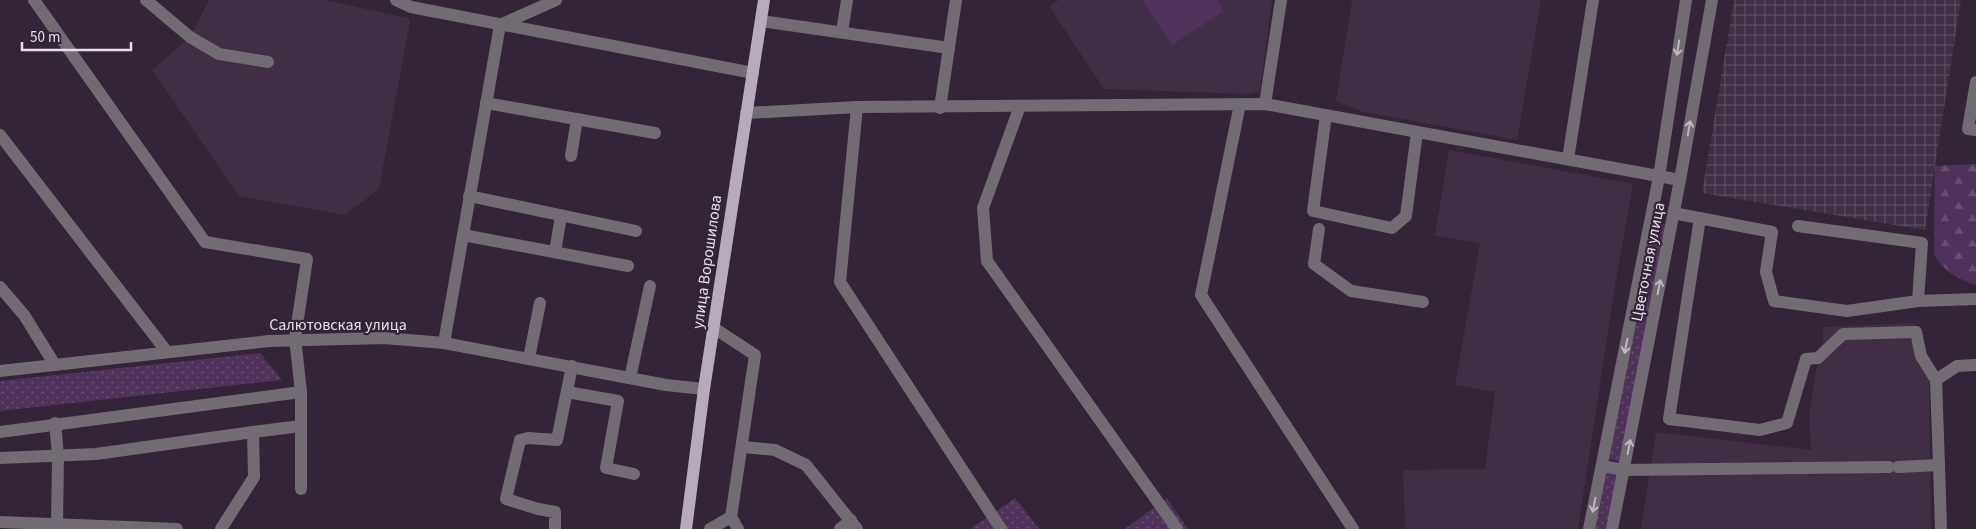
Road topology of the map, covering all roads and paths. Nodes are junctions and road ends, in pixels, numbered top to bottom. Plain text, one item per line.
1 (34, 0) edge
2 (146, 0) edge
3 (396, 0) edge
4 (556, 0) edge
5 (764, 0) edge
6 (847, 0) edge
7 (956, 0) edge
8 (1281, 0) edge
9 (1593, 0) edge
10 (1686, 0) edge
11 (1712, 0) edge
12 (760, 21) junction
13 (500, 25) junction
14 (842, 32) junction
15 (948, 48) junction
16 (268, 62) dead end
17 (753, 73) junction
18 (1976, 82) edge
19 (486, 103) junction
20 (1240, 104) junction
21 (1265, 104) junction
22 (1020, 106) junction
23 (857, 107) junction
24 (940, 108) junction
25 (746, 113) junction
26 (1326, 115) junction
27 (577, 119) junction
28 (1976, 130) edge
29 (1417, 132) junction
30 (655, 133) dead end
31 (0, 135) edge
32 (571, 156) dead end
33 (1568, 159) junction
34 (1658, 177) junction
35 (1680, 180) junction
36 (469, 196) junction
37 (1673, 213) junction
38 (561, 216) junction
39 (1700, 218) junction
40 (1798, 226) dead end
41 (1319, 229) dead end
42 (636, 231) dead end
43 (463, 235) junction
44 (555, 252) junction
45 (628, 266) dead end
46 (650, 286) dead end
47 (0, 287) edge
48 (1976, 299) edge
49 (1918, 301) junction
50 (1423, 302) dead end
51 (540, 303) dead end
52 (714, 328) junction
53 (295, 338) junction
54 (444, 343) junction
55 (167, 352) junction
56 (529, 358) junction
57 (55, 365) junction
58 (1976, 365) edge
59 (572, 366) junction
60 (0, 371) edge
61 (630, 378) junction
62 (1936, 380) junction
63 (704, 389) junction
64 (300, 392) junction
65 (567, 392) junction
66 (55, 423) junction
67 (301, 426) junction
68 (0, 432) edge
69 (253, 432) junction
70 (743, 447) junction
71 (58, 455) junction
72 (0, 458) edge
73 (1940, 465) junction
74 (1602, 466) junction
75 (1624, 470) junction
76 (634, 474) dead end
77 (300, 489) dead end
78 (732, 517) junction
79 (0, 522) edge
80 (57, 525) junction
81 (854, 525) edge
82 (177, 529) edge
83 (221, 529) edge
84 (554, 529) edge
85 (686, 529) edge
86 (710, 529) edge
87 (738, 529) edge
88 (840, 529) edge
89 (1001, 529) edge
90 (1177, 529) edge
91 (1353, 529) edge
92 (1589, 529) edge
93 (1612, 529) edge
94 (1941, 529) edge

1 - 53 street
2 - 16 street
3 - 13 street
4 - 13 street
5 - 12 main road, улица Ворошилова
6 - 14 street
7 - 15 street
8 - 21 street
9 - 33 street
10 -> 34 street, Цветочная улица
35 -> 11 street, Цветочная улица
12 - 14 street
12 - 17 main road, улица Ворошилова
13 - 17 street
13 - 19 street
14 - 15 street
15 - 24 street
17 - 25 main road, улица Ворошилова
18 - 28 street
19 - 27 street
19 - 36 street
20 - 21 street
20 - 22 street
20 - 91 street
21 - 26 street
22 - 24 street
22 - 90 street
23 - 24 street
23 - 25 street
23 - 89 street
25 - 52 main road, улица Ворошилова
26 - 29 street
26 - 29 street
27 - 30 street
27 - 32 street
29 - 33 street
31 - 55 street
33 - 34 street
34 - 35 street
34 -> 74 street, Цветочная улица
35 - 37 street, Цветочная улица
36 - 38 street
36 - 43 street
37 - 39 street
75 -> 37 street, Цветочная улица
38 - 42 street
38 - 44 street
39 - 49 street
39 - 62 street
40 - 49 street
41 - 50 street
43 - 44 street
43 - 54 street
44 - 45 street
46 - 61 street
47 - 57 street
48 - 49 street
51 - 56 street
52 - 63 main road, улица Ворошилова
52 - 70 street
53 - 54 street, Салютовская улица
53 - 55 street, Салютовская улица
53 - 64 street
54 - 56 street, Салютовская улица
55 - 57 street, Салютовская улица
56 - 59 street, Салютовская улица
57 - 60 street, Салютовская улица
58 - 62 street
59 - 61 street, Салютовская улица
59 - 65 street
61 - 63 street, Салютовская улица
62 - 73 street
63 - 85 main road, улица Ворошилова
64 - 66 street
64 - 67 street
65 - 76 street
65 - 84 street
66 - 68 street
66 - 71 street
67 - 69 street
67 - 77 street
69 - 71 street
69 - 83 street
70 - 78 street
70 - 81 street
71 - 72 street
71 - 80 street
73 - 75 street
73 - 94 street
74 - 75 street
74 -> 92 street, Цветочная улица
75 - 93 street, Цветочная улица
78 - 86 street
78 - 87 street
79 - 80 street
80 - 82 street
81 - 88 street

